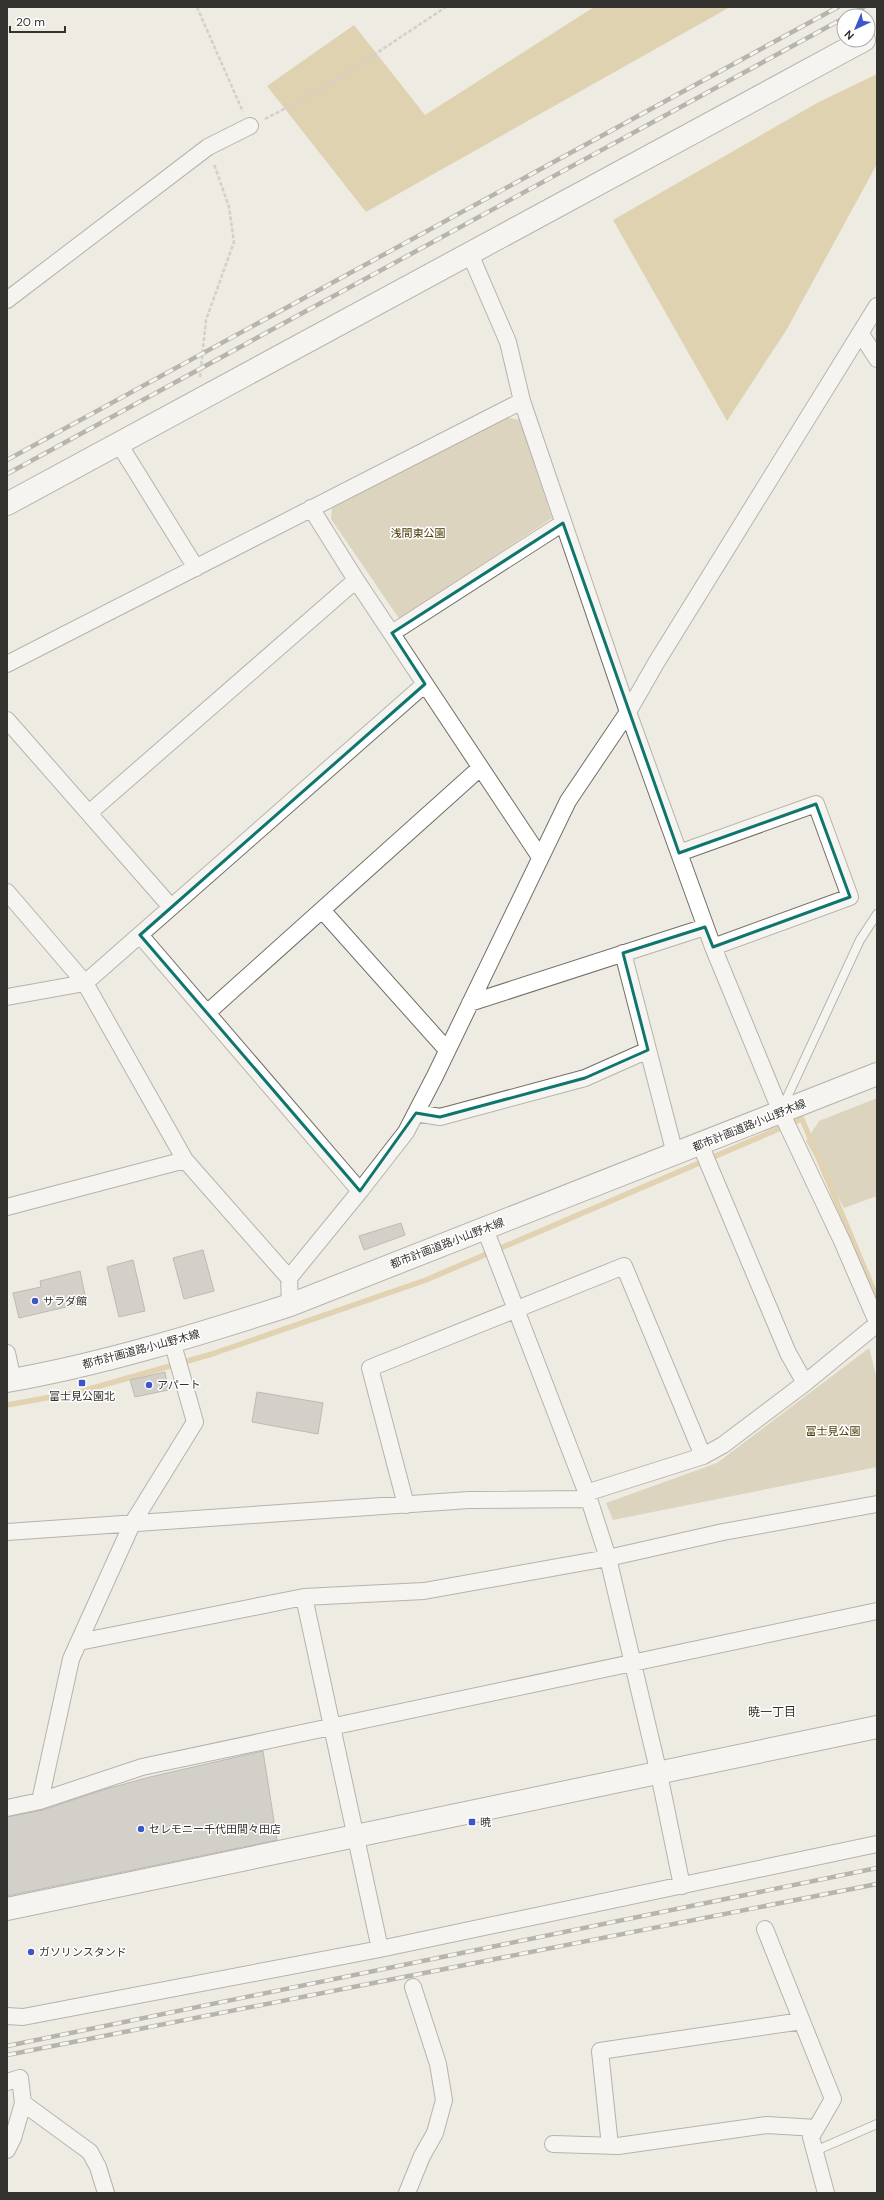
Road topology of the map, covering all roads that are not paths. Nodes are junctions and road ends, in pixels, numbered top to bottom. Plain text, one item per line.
1 (849, 48) edge
2 (250, 126) road end
3 (470, 254) junction
4 (7, 300) edge
5 (877, 306) edge
6 (861, 334) junction
7 (877, 359) edge
8 (522, 401) junction
9 (119, 444) junction
10 (7, 504) edge
11 (311, 508) junction
12 (564, 523) junction
13 (196, 568) junction
14 (356, 580) junction
15 (392, 633) junction
16 (7, 664) edge
17 (425, 684) junction
18 (628, 712) junction
19 (7, 720) edge
20 (480, 768) junction
21 (88, 813) junction
22 (679, 852) junction
23 (540, 857) junction
24 (7, 892) edge
25 (171, 907) junction
26 (322, 910) junction
27 (877, 914) edge
28 (706, 927) junction
29 (140, 935) junction
30 (713, 947) junction
31 (623, 953) junction
32 (85, 983) junction
33 (7, 997) edge
34 (470, 1003) junction
35 (207, 1013) junction
36 (447, 1050) junction
37 (648, 1050) junction
38 (877, 1074) edge
39 (780, 1112) junction
40 (416, 1113) junction
41 (700, 1144) junction
42 (675, 1154) junction
43 (185, 1160) junction
44 (360, 1191) junction
45 (7, 1207) edge
46 (484, 1229) junction
47 (290, 1278) junction
48 (290, 1305) junction
49 (516, 1309) junction
50 (877, 1323) edge
51 (172, 1341) junction
52 (7, 1353) edge
53 (10, 1381) edge
54 (805, 1383) junction
55 (703, 1456) junction
56 (587, 1496) junction
57 (877, 1504) edge
58 (406, 1505) junction
59 (132, 1524) junction
60 (7, 1532) edge
61 (608, 1558) junction
62 (304, 1597) junction
63 (877, 1611) edge
64 (79, 1642) junction
65 (632, 1662) junction
66 (332, 1727) junction
67 (877, 1727) edge
68 (659, 1774) junction
69 (40, 1801) junction
70 (7, 1808) edge
71 (355, 1835) junction
72 (877, 1844) edge
73 (682, 1886) junction
74 (7, 1909) edge
75 (765, 1929) dead end
76 (380, 1949) junction
77 (413, 1987) dead end
78 (7, 2016) edge
79 (802, 2021) junction
80 (7, 2082) edge
81 (23, 2103) junction
82 (877, 2124) edge
83 (816, 2128) junction
84 (554, 2144) dead end
85 (610, 2146) junction
86 (7, 2150) edge
87 (815, 2151) junction
88 (106, 2193) edge
89 (407, 2193) edge
90 (826, 2193) edge

1 - 3 street
2 - 4 street
3 - 8 street
3 - 9 street
5 - 6 street
6 - 7 street
6 - 18 street
8 - 11 street
8 - 12 street
9 - 10 street
9 - 13 street
11 - 13 street
11 - 14 street
12 - 15 street
12 - 18 street
13 - 16 street
14 - 15 street
14 - 21 street
15 - 17 street
17 - 20 street
17 - 25 street
18 - 22 street
18 - 23 street
19 - 21 street
20 - 23 street
20 - 26 street
21 - 25 street
22 - 28 street
22 - 30 street
23 - 34 street
24 - 32 street
25 - 29 street
26 - 35 street
26 - 36 street
27 - 39 lane
28 - 30 street
28 - 31 street
29 - 32 street
29 - 35 street
30 - 39 street
31 - 34 street
31 - 37 street
32 - 33 street
32 - 43 street
34 - 36 street
35 - 44 street
36 - 40 street
37 - 40 street
37 - 42 street
38 - 39 street, 都市計画道路小山野木線
39 - 41 street, 都市計画道路小山野木線
39 - 50 street
40 - 44 street
41 - 42 street, 都市計画道路小山野木線
41 - 54 street
42 - 46 street, 都市計画道路小山野木線
43 - 45 street
43 - 47 street
44 - 47 street
46 - 48 street, 都市計画道路小山野木線
46 - 49 street
47 - 48 street
48 - 51 street, 都市計画道路小山野木線
49 - 55 street
49 - 56 street
49 - 58 street
50 - 54 street
51 - 53 street, 都市計画道路小山野木線
51 - 59 street
52 - 53 street
54 - 55 street
55 - 56 street
56 - 58 street
56 - 61 street
57 - 61 street
58 - 59 street
59 - 60 street
59 - 64 street
61 - 62 street
61 - 65 street
62 - 64 street
62 - 66 street
63 - 65 street
64 - 69 street
65 - 66 street
65 - 68 street
66 - 69 street
66 - 71 street
67 - 68 street
68 - 71 street
68 - 73 street
69 - 70 street
71 - 74 street
71 - 76 street
72 - 73 street
73 - 76 street
75 - 79 street
76 - 78 street
77 - 89 street
79 - 83 street
79 - 85 street
80 - 81 street
81 - 86 street
81 - 88 street
82 - 87 lane
83 - 85 street
83 - 87 street
84 - 85 street
87 - 90 street

